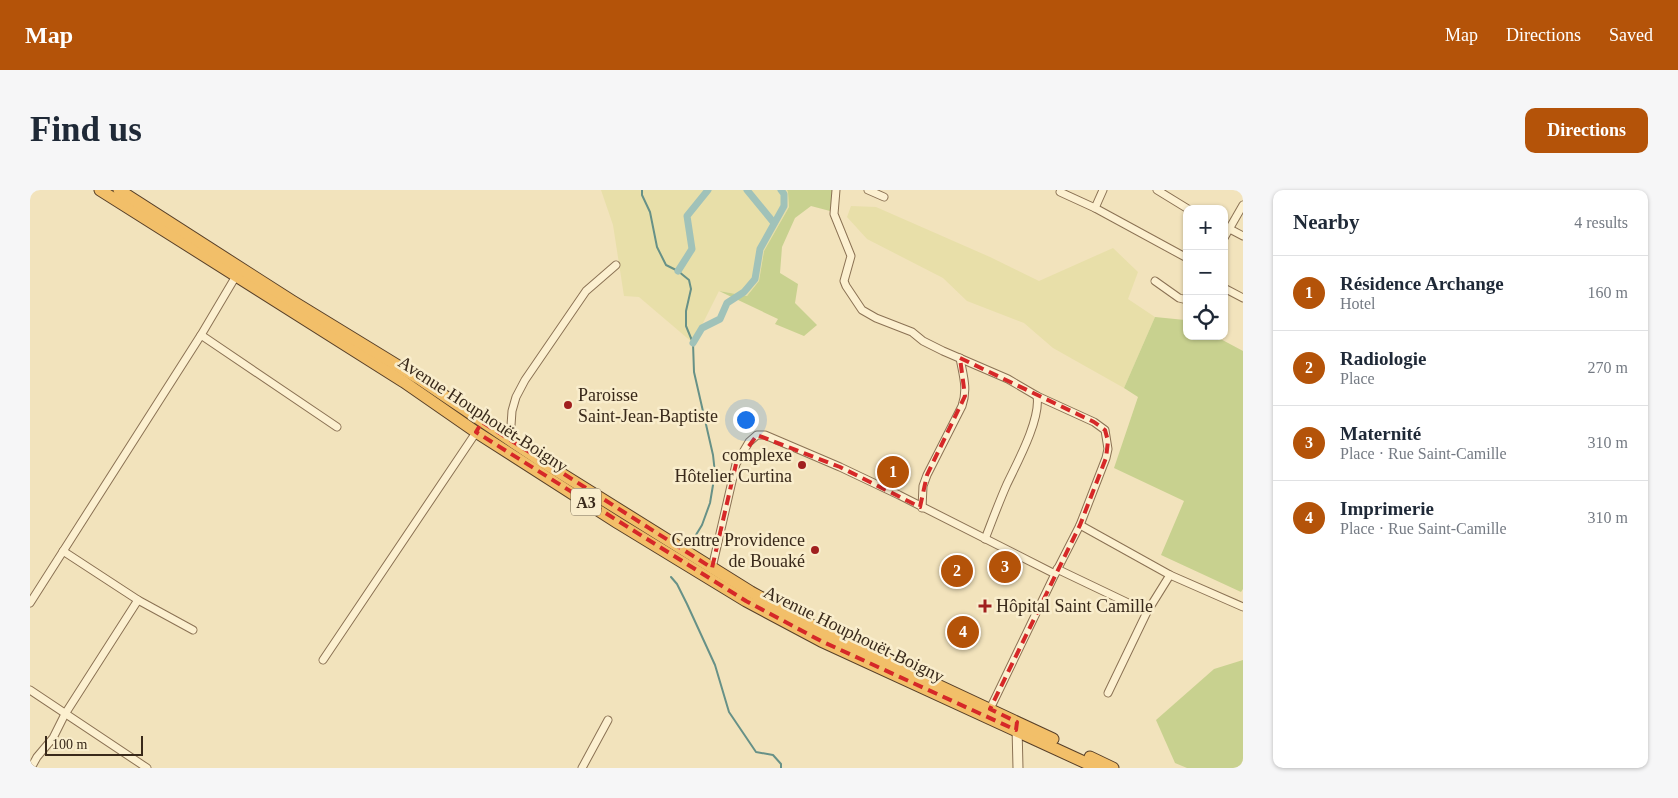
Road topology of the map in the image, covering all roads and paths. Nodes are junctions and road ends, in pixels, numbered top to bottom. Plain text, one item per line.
1 (100, 190) edge
2 (119, 190) edge
3 (836, 190) edge
4 (868, 190) edge
5 (1103, 190) edge
6 (1157, 190) edge
7 (1060, 192) dead end
8 (884, 197) dead end
9 (1243, 205) edge
10 (1183, 206) edge
11 (1095, 208) junction
12 (1228, 227) edge
13 (1228, 228) edge
14 (1243, 236) edge
15 (1183, 256) edge
16 (616, 265) dead end
17 (236, 276) junction
18 (1155, 281) dead end
19 (1228, 290) edge
20 (1243, 298) edge
21 (1183, 299) edge
22 (201, 335) junction
23 (960, 358) junction
24 (1037, 396) junction
25 (337, 427) dead end
26 (479, 427) junction
27 (510, 440) junction
28 (922, 508) junction
29 (1080, 525) junction
30 (985, 539) junction
31 (63, 551) junction
32 (712, 568) junction
33 (1056, 572) junction
34 (1170, 575) junction
35 (138, 600) junction
36 (30, 603) edge
37 (1243, 606) edge
38 (1147, 612) junction
39 (193, 630) dead end
40 (323, 660) dead end
41 (30, 690) edge
42 (1108, 693) dead end
43 (990, 709) junction
44 (65, 714) junction
45 (608, 720) dead end
46 (1017, 726) junction
47 (31, 768) edge
48 (147, 768) edge
49 (582, 768) edge
50 (1018, 768) edge
51 (1097, 768) edge
52 (1113, 768) edge

1 - 17 highway, Avenue Houphouët-Boigny / A3
2 - 26 highway, Avenue Houphouët-Boigny / A3
3 - 23 street
4 - 8 street
5 - 11 street
6 - 10 street
7 - 11 street
9 - 12 street
11 - 15 street
13 - 14 street
16 - 27 street
17 - 22 street
17 - 26 highway, Avenue Houphouët-Boigny / A3
18 - 21 street
19 - 20 street
22 - 25 street
22 - 31 street
23 - 24 street
23 - 28 street
24 - 29 street
24 - 30 street
26 - 27 highway, Avenue Houphouët-Boigny / A3
26 - 40 street
26 - 46 highway, Avenue Houphouët-Boigny / A3
27 - 32 highway, Avenue Houphouët-Boigny / A3
28 - 30 street
28 - 32 street
29 - 33 street
29 - 34 street
30 - 33 street
31 - 35 street
31 - 36 street
32 - 43 highway, Avenue Houphouët-Boigny / A3
33 - 38 street
33 - 43 street
34 - 37 street
34 - 38 street
35 - 39 street
35 - 44 street
38 - 42 street
41 - 44 street
43 - 46 highway, Avenue Houphouët-Boigny / A3
44 - 47 street
44 - 48 street
45 - 49 street
46 - 50 street
46 - 51 highway, Avenue Houphouët-Boigny / A3
46 - 52 highway, Avenue Houphouët-Boigny / A3

